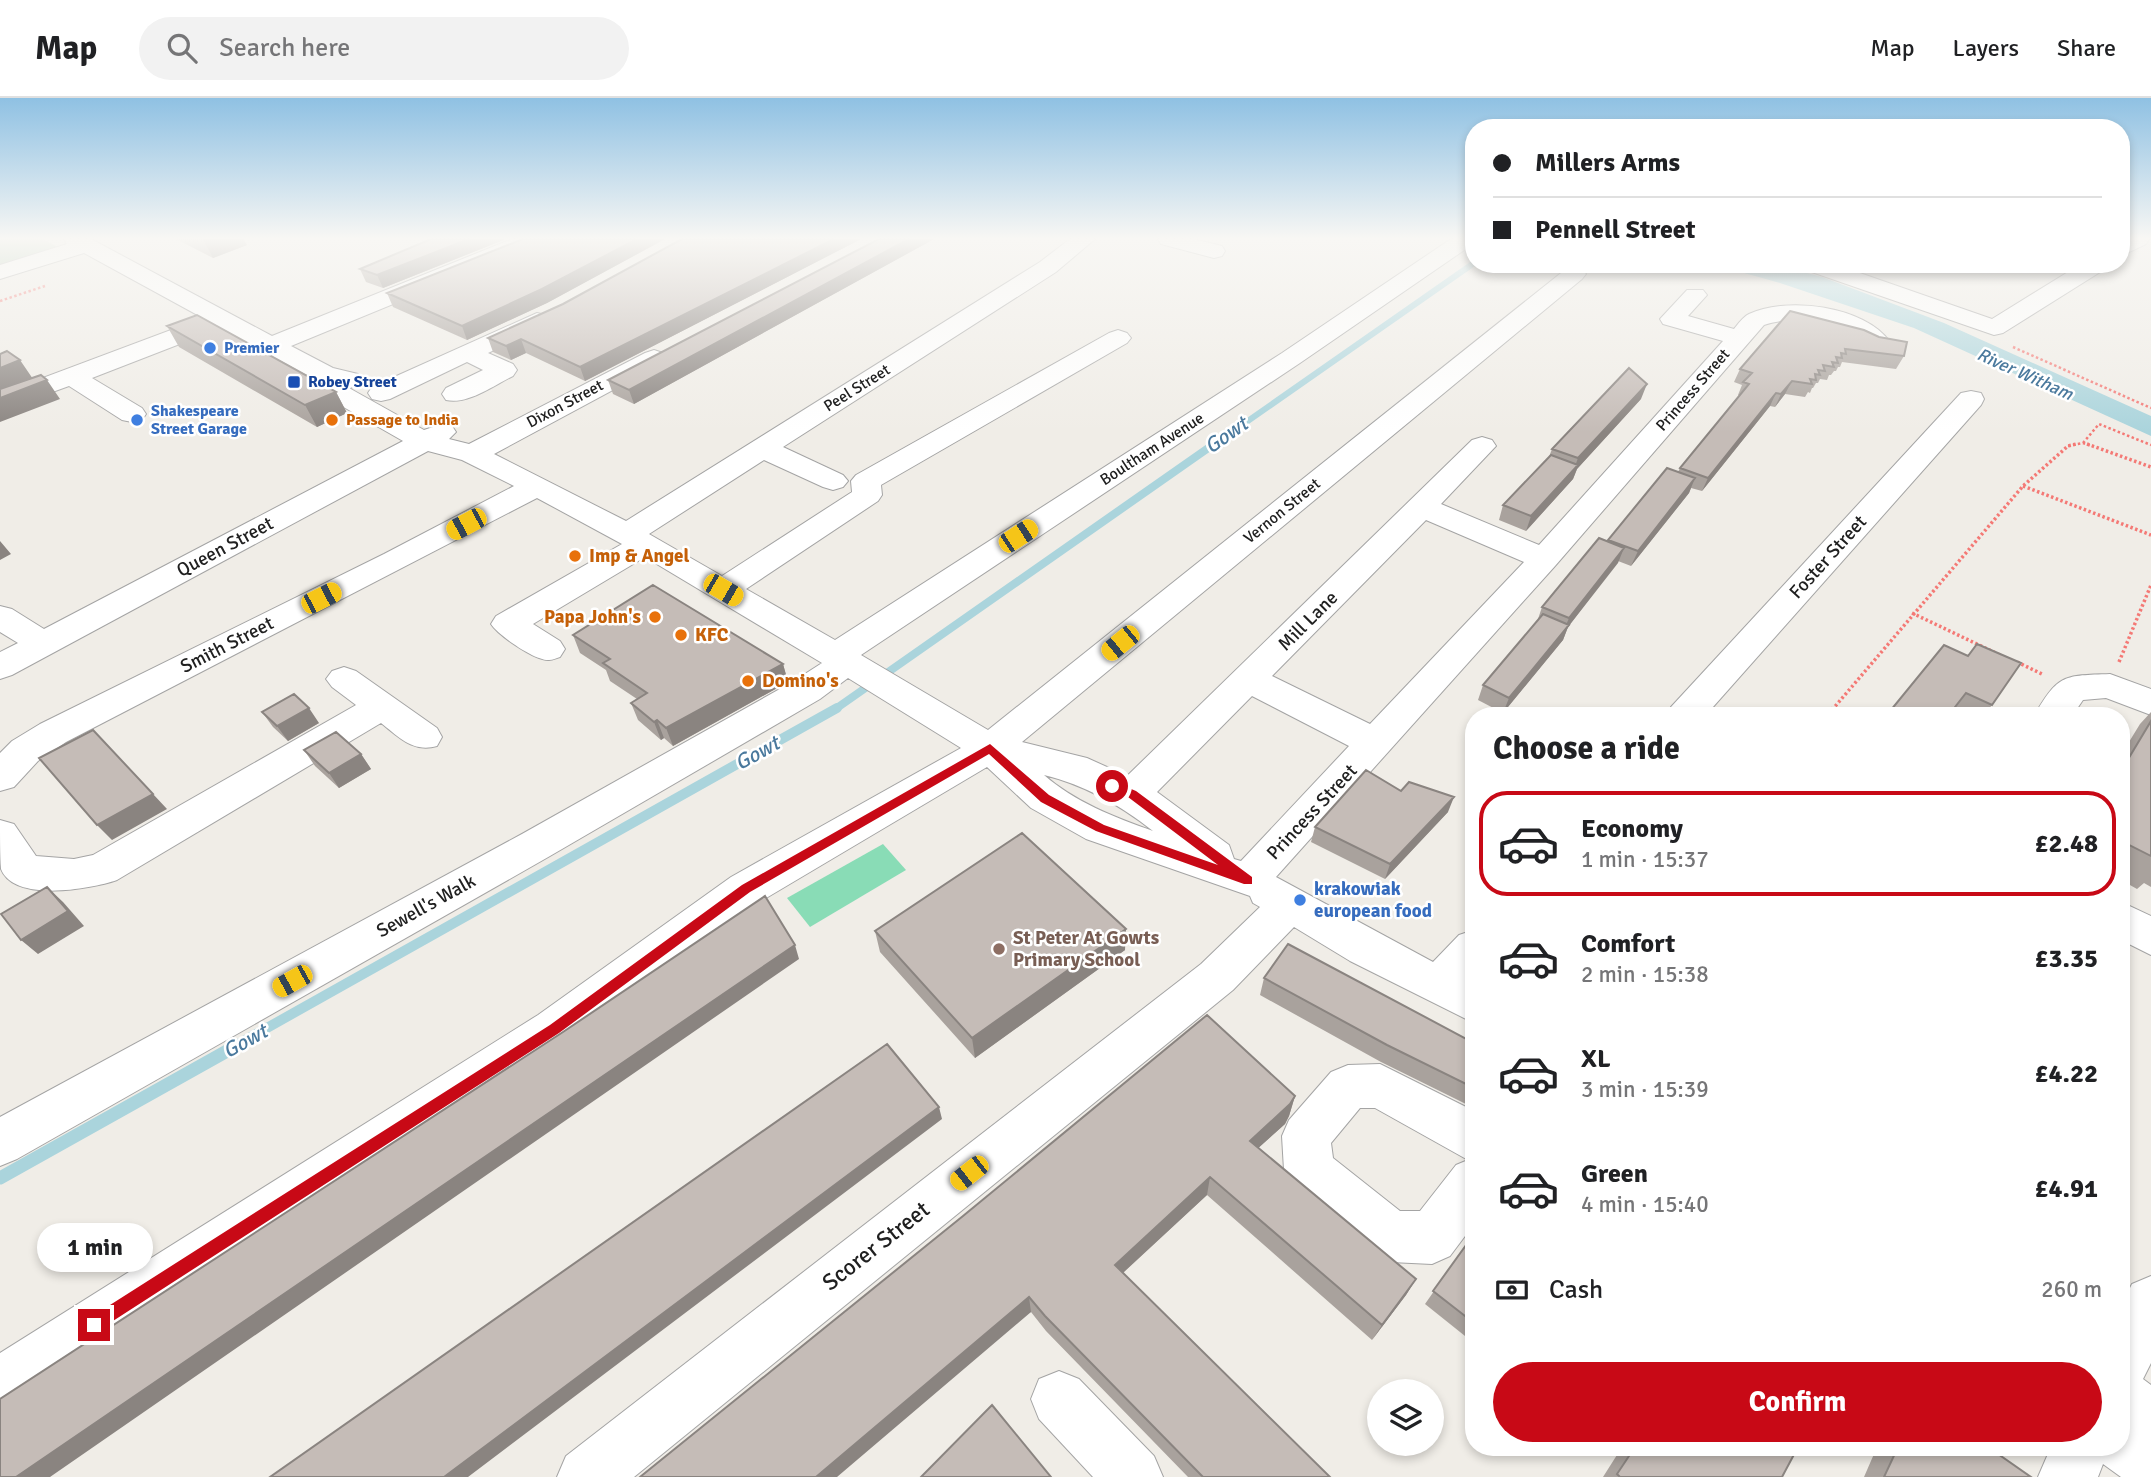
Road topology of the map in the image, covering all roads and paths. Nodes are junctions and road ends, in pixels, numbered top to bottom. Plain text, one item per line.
1 (194, 303) edge
2 (374, 303) edge
3 (991, 303) edge
4 (1371, 303) edge
5 (1538, 303) edge
6 (1688, 303) edge
7 (1924, 303) edge
8 (2033, 303) edge
9 (557, 310) edge
10 (223, 319) junction
11 (1118, 338) dead end
12 (1739, 338) junction
13 (1877, 342) edge
14 (272, 345) junction
15 (678, 345) edge
16 (467, 352) junction
17 (324, 374) junction
18 (71, 376) junction
19 (381, 393) junction
20 (455, 394) dead end
21 (1971, 399) dead end
22 (0, 402) edge
23 (132, 414) dead end
24 (437, 435) junction
25 (2083, 443) junction
26 (2151, 445) edge
27 (1482, 446) dead end
28 (762, 448) junction
29 (472, 454) junction
30 (2151, 467) edge
31 (834, 481) dead end
32 (537, 486) junction
33 (2023, 486) junction
34 (1422, 507) junction
35 (2151, 535) edge
36 (636, 539) junction
37 (1544, 559) junction
38 (2151, 585) edge
39 (723, 590) junction
40 (1912, 613) junction
41 (0, 617) edge
42 (44, 644) junction
43 (548, 649) dead end
44 (847, 662) junction
45 (0, 667) edge
46 (2114, 675) junction
47 (344, 679) dead end
48 (1249, 679) junction
49 (2062, 702) edge
50 (2151, 703) edge
51 (382, 706) junction
52 (1692, 707) edge
53 (1834, 707) edge
54 (424, 737) dead end
55 (1375, 743) junction
56 (990, 748) junction
57 (0, 777) edge
58 (1132, 794) junction
59 (4, 849) edge
60 (1248, 880) junction
61 (1290, 904) junction
62 (2130, 924) edge
63 (2151, 937) edge
64 (1465, 972) edge
65 (1456, 995) edge
66 (1465, 1133) edge
67 (0, 1143) edge
68 (1465, 1194) edge
69 (2151, 1303) edge
70 (2130, 1347) edge
71 (0, 1385) edge
72 (1059, 1399) dead end
73 (2130, 1404) edge
74 (2151, 1419) edge
75 (2130, 1448) edge
76 (2076, 1456) edge
77 (2151, 1463) edge
78 (587, 1477) edge
79 (1133, 1477) edge
80 (2068, 1477) edge

1 - 10 street
2 - 14 street
3 - 28 street, Peel Street
4 - 44 street, Boultham Avenue
5 - 56 street, Vernon Street
6 - 12 street
7 - 8 street
9 - 16 street
10 - 14 street
10 - 18 street
11 - 39 street
12 - 13 street, Princess Street
12 - 37 street, Princess Street
14 - 17 street
15 - 29 street, Dixon Street
16 - 19 street
16 - 20 street
17 - 19 street
17 - 24 street
18 - 22 street
18 - 23 street
19 - 24 street
21 - 52 street, Foster Street
24 - 29 street
24 - 42 street, Queen Street
25 - 26 path
25 - 30 path
25 - 33 path
27 - 34 street, Mill Lane
28 - 31 street
28 - 36 street, Peel Street
29 - 32 street
32 - 36 street
32 - 57 street, Smith Street
33 - 35 path
33 - 40 path
34 - 37 street
34 - 48 street, Mill Lane
36 - 39 street
36 - 43 street, Peel Street
37 - 55 street, Princess Street
38 - 46 path
39 - 44 street
40 - 49 path
40 - 53 path
41 - 42 street
42 - 45 street, Queen Street
44 - 56 street
44 - 67 street, Sewell's Walk
46 - 49 street
46 - 50 street
47 - 51 street
48 - 55 street, Princess Street
48 - 58 street, Mill Lane
51 - 54 street
51 - 59 street
55 - 60 street, Princess Street
56 - 58 street
56 - 60 street
56 - 71 street, Vernon Street
58 - 60 street
60 - 61 street
61 - 65 street
61 - 78 street, Scorer Street
62 - 63 street
64 - 65 street
66 - 68 street
69 - 70 street
72 - 79 street
73 - 74 street
75 - 77 street
76 - 80 street

